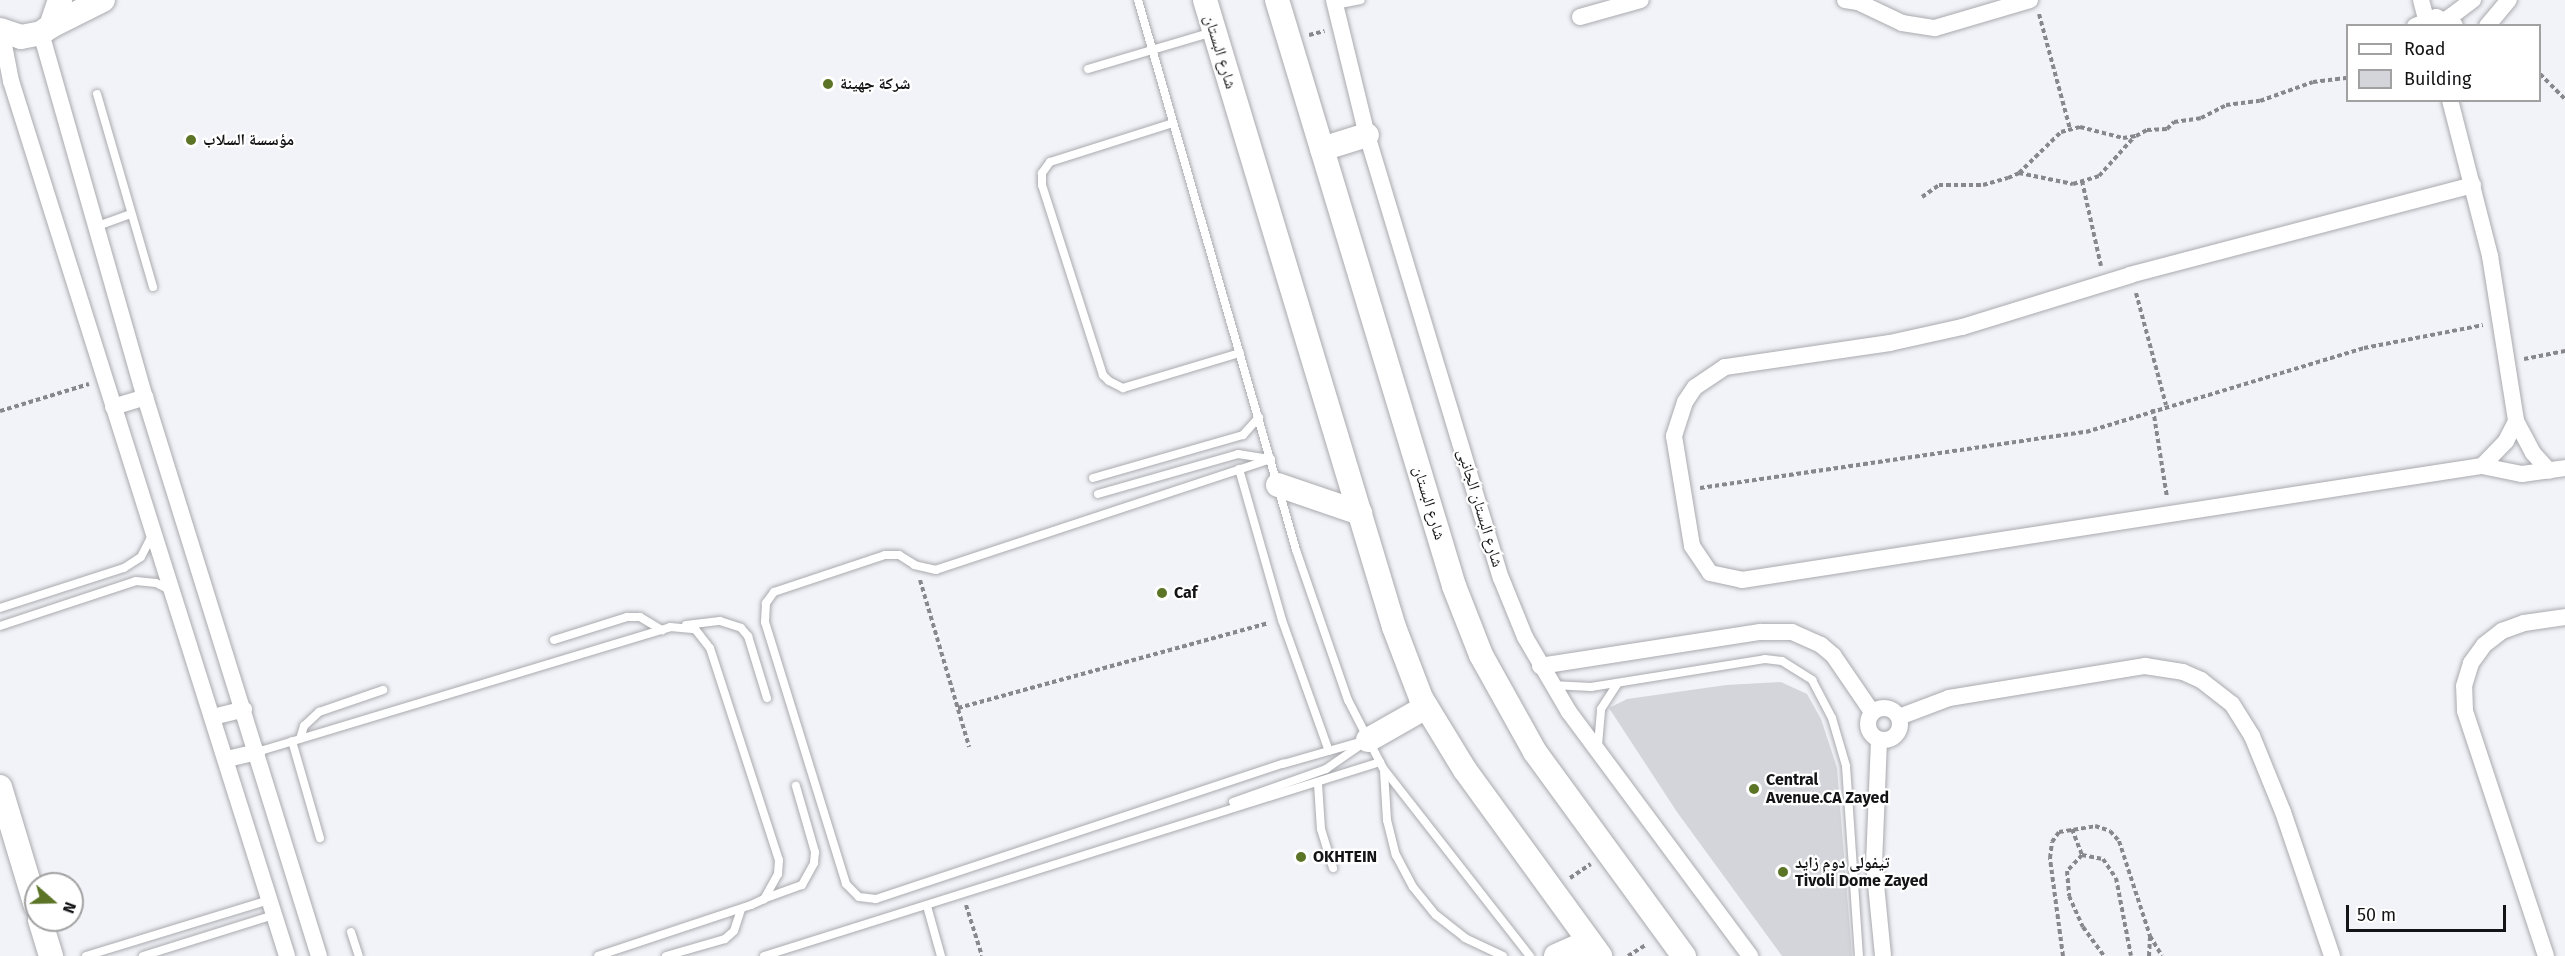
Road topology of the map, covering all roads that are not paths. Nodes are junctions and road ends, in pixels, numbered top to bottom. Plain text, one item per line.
1 (60, 0) edge
2 (103, 0) edge
3 (1138, 0) edge
4 (1204, 0) edge
5 (1277, 0) edge
6 (1361, 0) edge
7 (1641, 0) edge
8 (1981, 0) edge
9 (2421, 0) edge
10 (2473, 0) edge
11 (2509, 0) edge
12 (1853, 1) edge
13 (1334, 2) edge
14 (2026, 3) edge
15 (1580, 17) dead end
16 (1970, 17) junction
17 (2421, 22) edge
18 (2451, 23) edge
19 (2489, 24) edge
20 (46, 29) junction
21 (0, 30) edge
22 (1214, 32) junction
23 (1152, 50) junction
24 (1088, 69) dead end
25 (97, 94) dead end
26 (2451, 102) edge
27 (1173, 123) junction
28 (1367, 135) junction
29 (1323, 149) junction
30 (2473, 185) junction
31 (131, 214) junction
32 (95, 227) junction
33 (153, 287) dead end
34 (1240, 353) junction
35 (145, 397) junction
36 (113, 408) junction
37 (1259, 417) junction
38 (2516, 421) junction
39 (1271, 459) junction
40 (2482, 466) junction
41 (1239, 469) junction
42 (2557, 469) edge
43 (1093, 478) dead end
44 (1278, 484) junction
45 (1098, 494) dead end
46 (1360, 513) junction
47 (153, 531) junction
48 (173, 592) junction
49 (0, 608) edge
50 (2565, 617) edge
51 (0, 626) edge
52 (683, 626) junction
53 (662, 630) junction
54 (554, 640) dead end
55 (1540, 666) junction
56 (1618, 682) junction
57 (1551, 684) junction
58 (383, 690) dead end
59 (767, 698) dead end
60 (1426, 707) junction
61 (244, 709) junction
62 (1872, 712) junction
63 (213, 717) junction
64 (1899, 717) junction
65 (296, 740) junction
66 (1368, 740) junction
67 (1880, 740) junction
68 (1329, 751) junction
69 (257, 752) junction
70 (1600, 754) junction
71 (227, 759) junction
72 (1382, 765) junction
73 (1318, 784) junction
74 (796, 786) dead end
75 (0, 787) edge
76 (1233, 802) dead end
77 (320, 838) dead end
78 (1333, 868) dead end
79 (26, 872) edge
80 (764, 898) junction
81 (927, 906) junction
82 (272, 907) junction
83 (741, 909) junction
84 (44, 932) edge
85 (351, 932) dead end
86 (1594, 948) edge
87 (51, 956) edge
88 (86, 956) edge
89 (143, 956) edge
90 (287, 956) edge
91 (319, 956) edge
92 (359, 956) edge
93 (598, 956) edge
94 (666, 956) edge
95 (764, 956) edge
96 (941, 956) edge
97 (1503, 956) edge
98 (1530, 956) edge
99 (1556, 956) edge
100 (1684, 956) edge
101 (1750, 956) edge
102 (1859, 956) edge
103 (1883, 956) edge
104 (2332, 956) edge
105 (2546, 956) edge

1 - 20 street
2 - 20 street
3 - 23 lane
4 - 22 street, شارع البستان
5 - 29 street, شارع البستان
6 - 13 lane
7 - 15 street
8 - 16 street
9 - 17 street
10 - 18 street
11 - 19 street
12 - 16 street
13 - 28 street, شارع البستان الجانبى
14 - 16 street
17 - 18 street
20 - 21 street
20 - 32 street
21 - 36 street
22 - 23 lane
22 - 46 street, شارع البستان
23 - 24 lane
23 - 27 lane
25 - 31 lane
26 - 30 street
27 - 34 lane
27 - 34 lane
28 - 29 street
28 - 55 street, شارع البستان الجانبى
29 - 100 street, شارع البستان
30 - 38 street
30 - 40 street
31 - 32 lane
31 - 33 lane
32 - 35 street
34 - 37 lane
35 - 36 street
35 - 61 street
36 - 47 street
37 - 39 lane
37 - 43 lane
38 - 40 street
38 - 42 street
39 - 41 lane
39 - 44 lane
39 - 45 lane
40 - 42 street
41 - 68 lane
41 - 68 lane
44 - 46 street
44 - 66 lane
46 - 60 street, شارع البستان
47 - 48 street
47 - 49 lane
48 - 51 lane
48 - 63 street
50 - 105 street
52 - 53 lane
52 - 59 lane
52 - 80 lane
53 - 54 lane
53 - 65 lane
55 - 57 street, شارع البستان الجانبى
55 - 62 street
56 - 57 lane
56 - 70 lane
56 - 102 lane
57 - 70 street, شارع البستان الجانبى
58 - 65 lane
60 - 66 street
60 - 86 street, شارع البستان
61 - 63 street
61 - 69 street
62 - 64 street
62 - 67 street
63 - 71 street
64 - 67 street
64 - 104 street
65 - 69 lane
65 - 77 lane
66 - 68 lane
66 - 72 lane
66 - 76 lane
67 - 103 street
69 - 71 street
69 - 91 street
70 - 101 street, شارع البستان الجانبى
71 - 82 street
72 - 73 lane
72 - 97 lane
72 - 98 lane
73 - 78 lane
73 - 81 lane
74 - 80 lane
75 - 79 street
80 - 83 lane
81 - 95 lane
81 - 96 lane
82 - 88 lane
82 - 89 lane
82 - 90 street
83 - 93 lane
83 - 94 lane
84 - 87 street
85 - 92 lane
86 - 99 street

